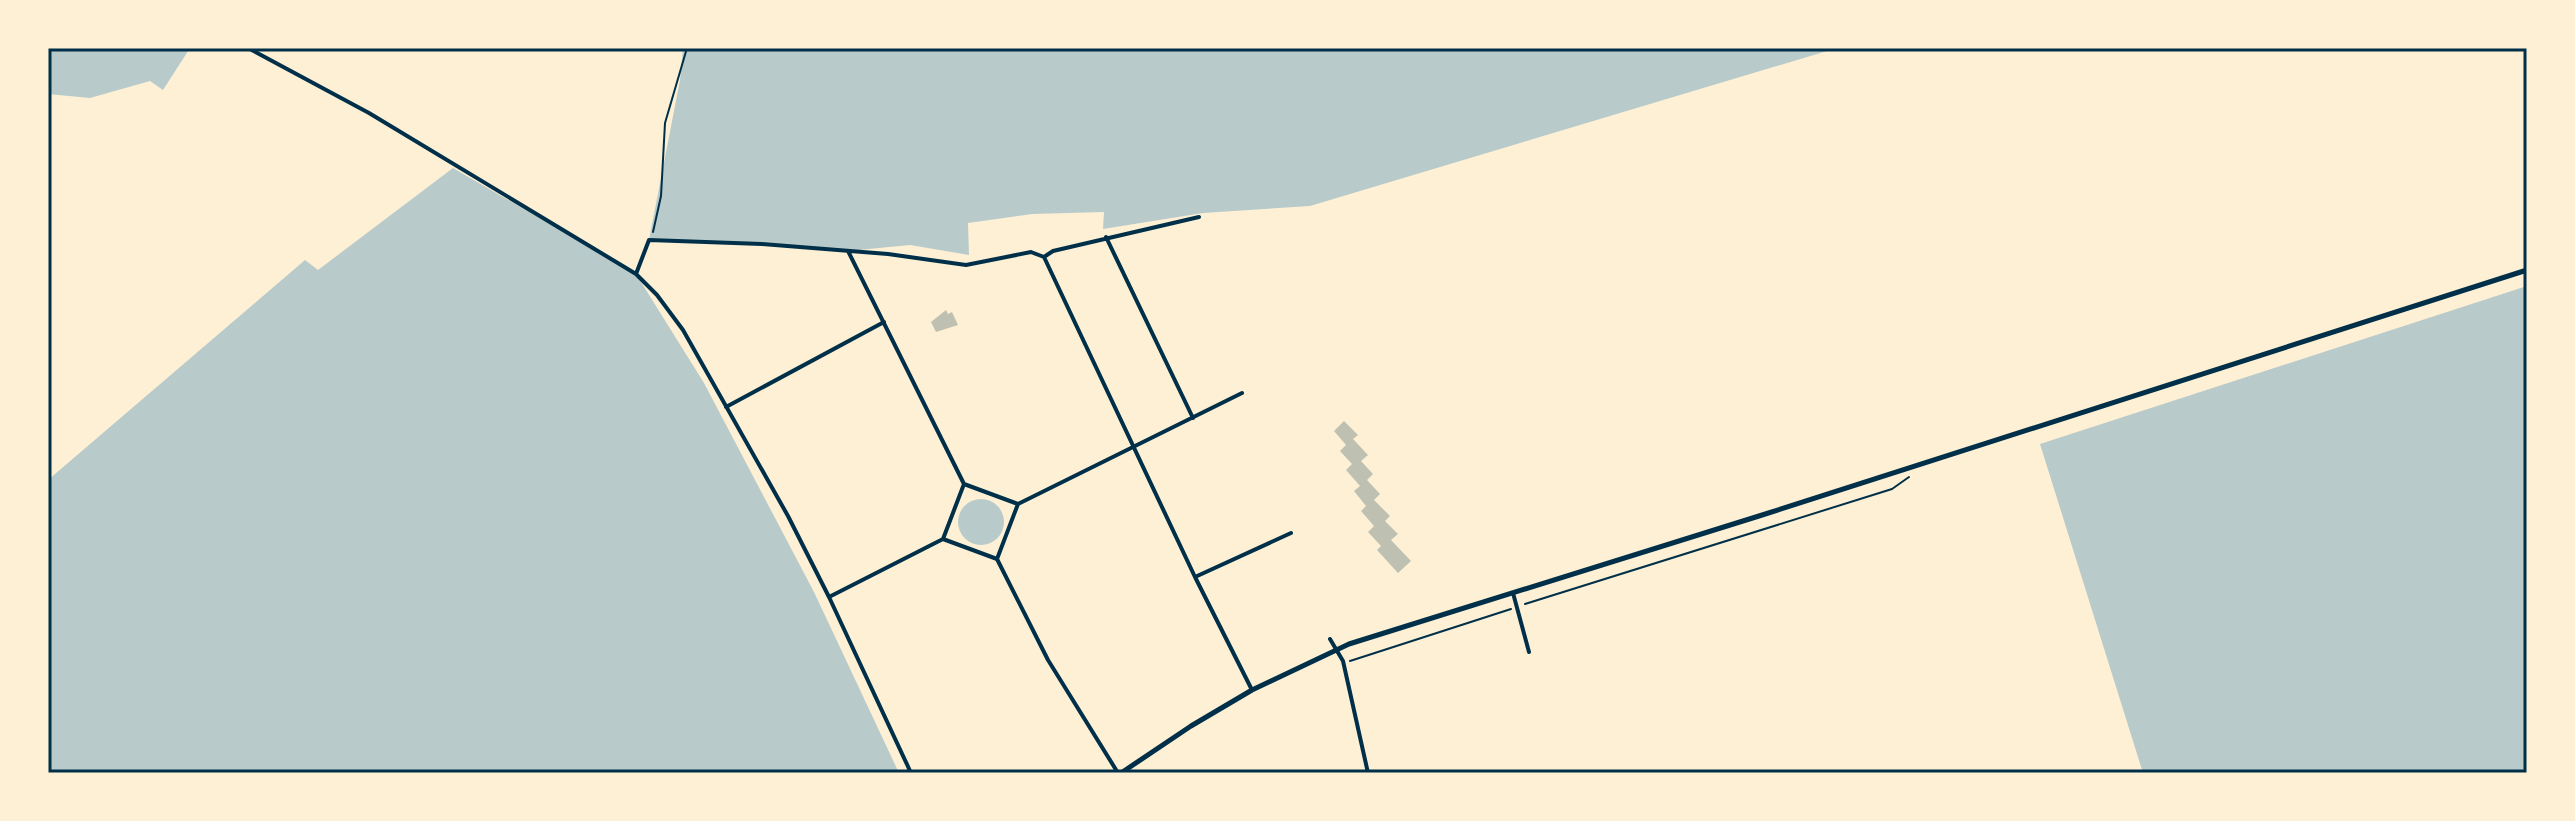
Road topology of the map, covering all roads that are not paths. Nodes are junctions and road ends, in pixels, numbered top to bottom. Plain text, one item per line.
1 (248, 48) edge
2 (1199, 217) dead end
3 (1106, 237) junction
4 (848, 251) junction
5 (1044, 257) junction
6 (2527, 270) edge
7 (636, 274) junction
8 (884, 322) junction
9 (1242, 393) dead end
10 (726, 407) junction
11 (1193, 418) junction
12 (1135, 447) junction
13 (964, 484) junction
14 (1018, 504) junction
15 (1291, 533) dead end
16 (943, 539) junction
17 (997, 559) junction
18 (1195, 577) junction
19 (1513, 593) junction
20 (829, 597) junction
21 (1330, 639) dead end
22 (1335, 649) junction
23 (1529, 652) dead end
24 (1252, 690) junction
25 (911, 773) edge
26 (1120, 773) edge
27 (1368, 773) edge

1 - 7 street
2 - 3 street
3 - 5 street
3 - 11 street
4 - 5 street
4 - 7 street
4 - 8 street
5 - 12 street
6 - 19 street
7 - 10 street
8 - 10 street
8 - 13 street
9 - 11 street
10 - 20 street
11 - 12 street
12 - 14 street
12 - 18 street
13 - 14 street
13 - 16 street
14 - 17 street
15 - 18 street
16 - 17 street
16 - 20 street
17 - 26 street
18 - 24 street
19 - 22 street
19 - 23 street
20 - 25 street
21 - 22 street
22 - 24 street
22 - 27 street
24 - 26 street

